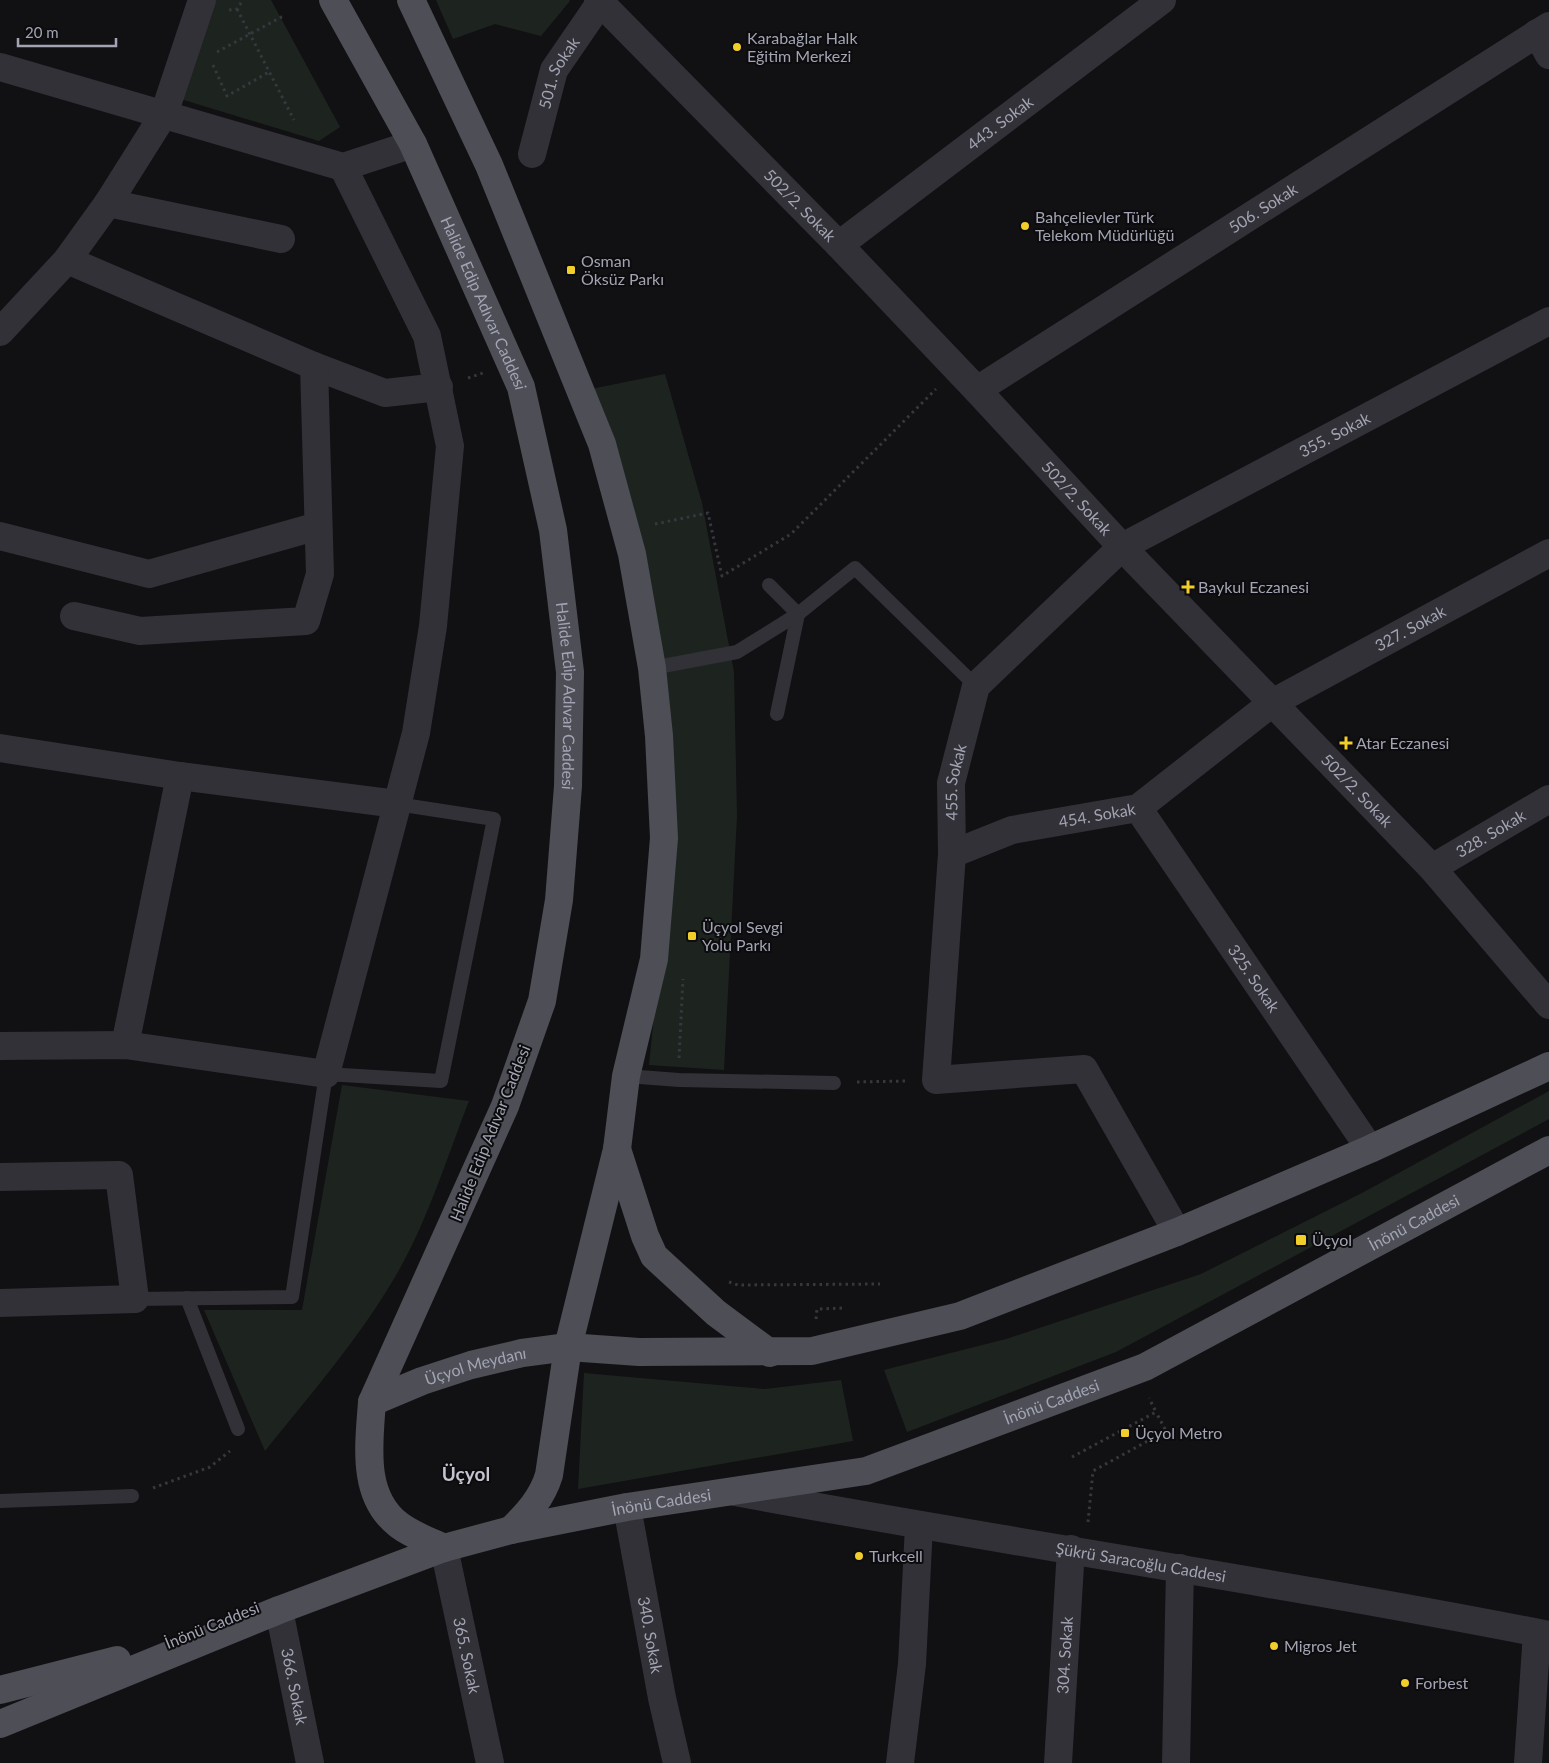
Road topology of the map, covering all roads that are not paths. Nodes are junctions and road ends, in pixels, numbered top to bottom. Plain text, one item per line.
1 (202, 0) edge
2 (333, 0) edge
3 (411, 0) edge
4 (1162, 0) edge
5 (600, 1) edge
6 (1545, 38) edge
7 (0, 68) edge
8 (164, 114) junction
9 (413, 144) junction
10 (532, 154) dead end
11 (343, 167) junction
12 (108, 203) junction
13 (281, 239) dead end
14 (839, 245) junction
15 (67, 260) junction
16 (1549, 321) edge
17 (0, 332) edge
18 (314, 366) junction
19 (439, 387) junction
20 (977, 390) junction
21 (318, 526) junction
22 (0, 536) edge
23 (1122, 547) junction
24 (1549, 553) edge
25 (769, 585) dead end
26 (798, 614) junction
27 (74, 616) dead end
28 (652, 668) junction
29 (976, 686) junction
30 (1272, 703) junction
31 (777, 714) dead end
32 (0, 748) edge
33 (180, 776) junction
34 (1549, 799) edge
35 (397, 804) junction
36 (1138, 808) junction
37 (952, 854) junction
38 (1432, 868) junction
39 (1549, 1005) edge
40 (125, 1044) junction
41 (0, 1046) edge
42 (1549, 1066) edge
43 (326, 1074) junction
44 (626, 1076) junction
45 (834, 1083) road end
46 (1370, 1149) junction
47 (617, 1150) junction
48 (1549, 1150) edge
49 (0, 1177) edge
50 (1177, 1232) junction
51 (187, 1298) junction
52 (135, 1299) junction
53 (0, 1303) edge
54 (568, 1347) junction
55 (770, 1353) junction
56 (372, 1402) junction
57 (238, 1429) road end
58 (734, 1492) junction
59 (132, 1496) road end
60 (0, 1501) edge
61 (627, 1507) junction
62 (919, 1526) junction
63 (511, 1530) junction
64 (410, 1531) junction
65 (444, 1548) junction
66 (1079, 1551) junction
67 (1180, 1568) junction
68 (279, 1610) junction
69 (1543, 1634) edge
70 (0, 1690) edge
71 (0, 1724) edge
72 (310, 1763) edge
73 (490, 1763) edge
74 (677, 1763) edge
75 (900, 1763) edge
76 (1058, 1763) edge
77 (1176, 1763) edge
78 (1528, 1763) edge

1 - 8 street
2 - 9 main road, Halide Edip Adıvar Caddesi
3 - 28 main road
4 - 14 street, 443. Sokak
5 - 10 street, 501. Sokak
5 - 14 street, 502/2. Sokak
6 - 20 street, 506. Sokak
7 - 8 street
8 - 11 street
8 - 12 street
9 - 11 street
9 - 56 main road, Halide Edip Adıvar Caddesi
11 - 19 street
12 - 13 street
12 - 15 street
14 - 20 street, 502/2. Sokak
15 - 17 street
15 - 18 street
16 - 23 street, 355. Sokak
18 - 19 street
18 - 21 street
19 - 35 street
20 - 23 street, 502/2. Sokak
21 - 22 street
21 - 27 street
23 - 29 street
23 - 30 street, 502/2. Sokak
24 - 30 street, 327. Sokak
25 - 26 lane
26 - 28 lane
26 - 29 lane
26 - 31 lane
28 - 44 main road
29 - 37 street, 455. Sokak
30 - 36 street, 454. Sokak
30 - 38 street, 502/2. Sokak
32 - 33 street
33 - 35 street
33 - 40 street
34 - 38 street, 328. Sokak
35 - 43 street
35 - 43 lane
36 - 37 street, 454. Sokak
36 - 46 street, 325. Sokak
37 - 50 street, 455. Sokak
38 - 39 street, 502/2. Sokak
40 - 41 street
40 - 43 street
42 - 46 main road
43 - 51 lane
44 - 45 lane
44 - 47 main road
46 - 50 main road
47 - 54 main road
47 - 55 main road
48 - 58 main road, İnönü Caddesi
49 - 52 street
50 - 55 main road
51 - 52 lane
51 - 57 lane
52 - 53 street
54 - 55 main road
54 - 56 main road, Üçyol Meydanı
54 - 63 main road
56 - 64 main road
58 - 61 main road, İnönü Caddesi
58 - 62 street, Şükrü Saracoğlu Caddesi
59 - 60 lane
61 - 63 main road, İnönü Caddesi
61 - 74 street, 340. Sokak
62 - 66 street, Şükrü Saracoğlu Caddesi
62 - 75 street
63 - 65 main road, İnönü Caddesi
64 - 65 main road
64 - 70 main road, İnönü Caddesi
65 - 68 main road, İnönü Caddesi
65 - 73 street, 365. Sokak
66 - 67 street, Şükrü Saracoğlu Caddesi
66 - 76 street, 304. Sokak
67 - 69 street, Şükrü Saracoğlu Caddesi
67 - 77 street
68 - 71 main road, İnönü Caddesi
68 - 72 street, 366. Sokak
69 - 78 street

